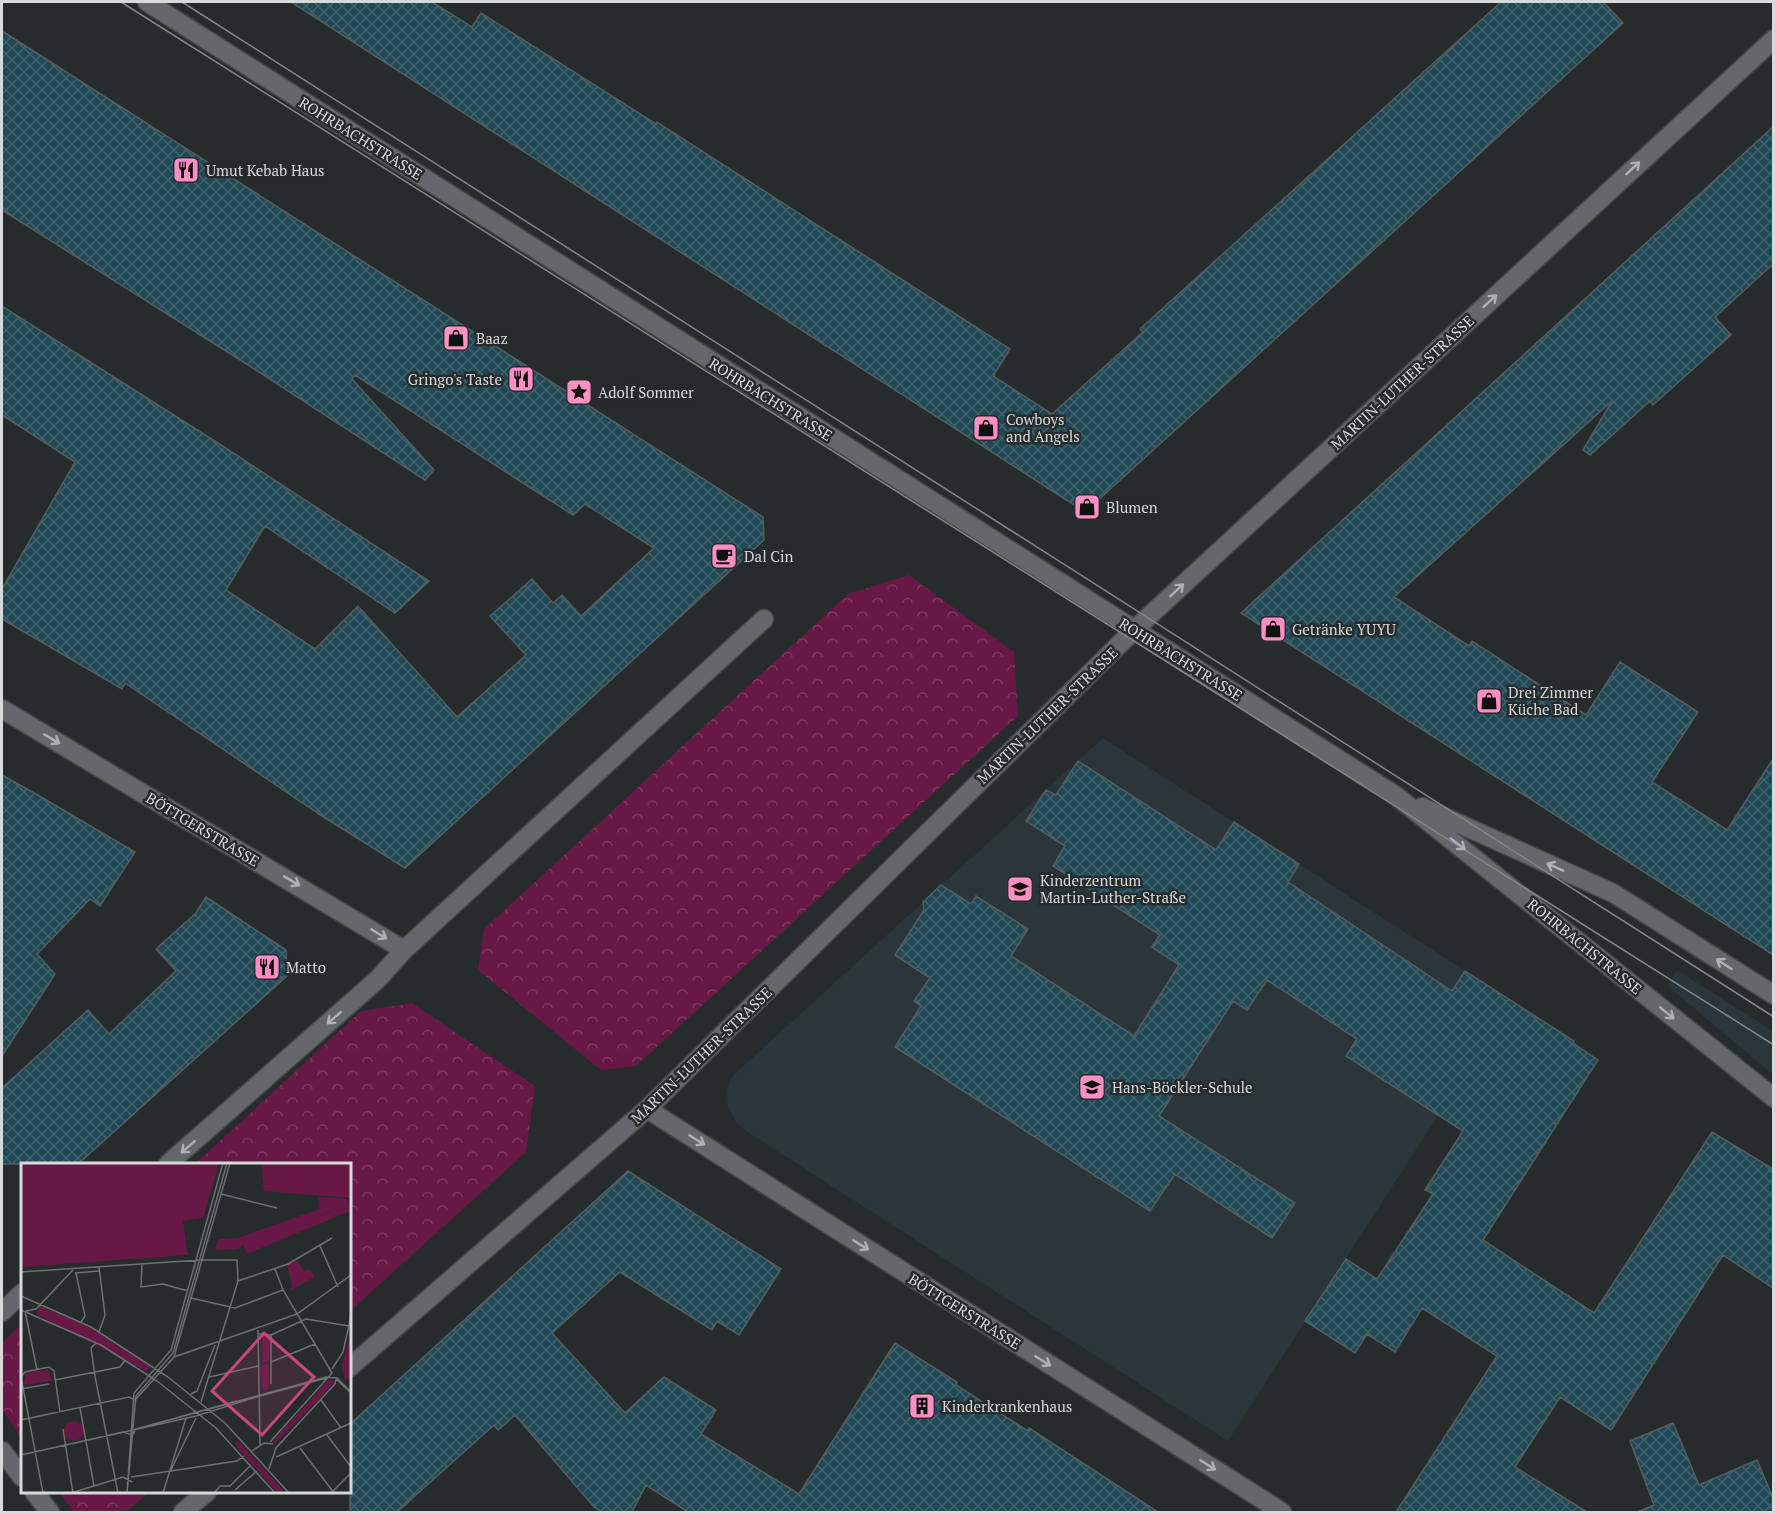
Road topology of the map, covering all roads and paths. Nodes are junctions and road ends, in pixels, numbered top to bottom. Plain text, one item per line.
1 (147, 2) edge
2 (1773, 39) edge
3 (764, 619) dead end
4 (1134, 630) junction
5 (2, 709) edge
6 (1395, 795) junction
7 (404, 950) junction
8 (1773, 995) edge
9 (1773, 1098) edge
10 (647, 1109) junction
11 (169, 1163) edge
12 (21, 1294) edge
13 (2, 1312) edge
14 (351, 1366) edge
15 (2, 1451) edge
16 (21, 1476) edge
17 (36, 1493) edge
18 (205, 1493) edge
19 (50, 1512) edge
20 (183, 1512) edge
21 (1282, 1512) edge

1 - 4 street, ROHRBACHSTRASSE
4 -> 2 street, MARTIN-LUTHER-STRASSE
3 - 7 street
4 - 6 street, ROHRBACHSTRASSE
4 - 10 street, MARTIN-LUTHER-STRASSE
5 -> 7 street, BÖTTGERSTRASSE
8 -> 6 street, ROHRBACHSTRASSE
6 -> 9 street, ROHRBACHSTRASSE
7 -> 11 street
10 - 14 street, MARTIN-LUTHER-STRASSE
10 -> 21 street, BÖTTGERSTRASSE
12 - 13 street
15 - 16 street
17 - 19 street
18 - 20 street

